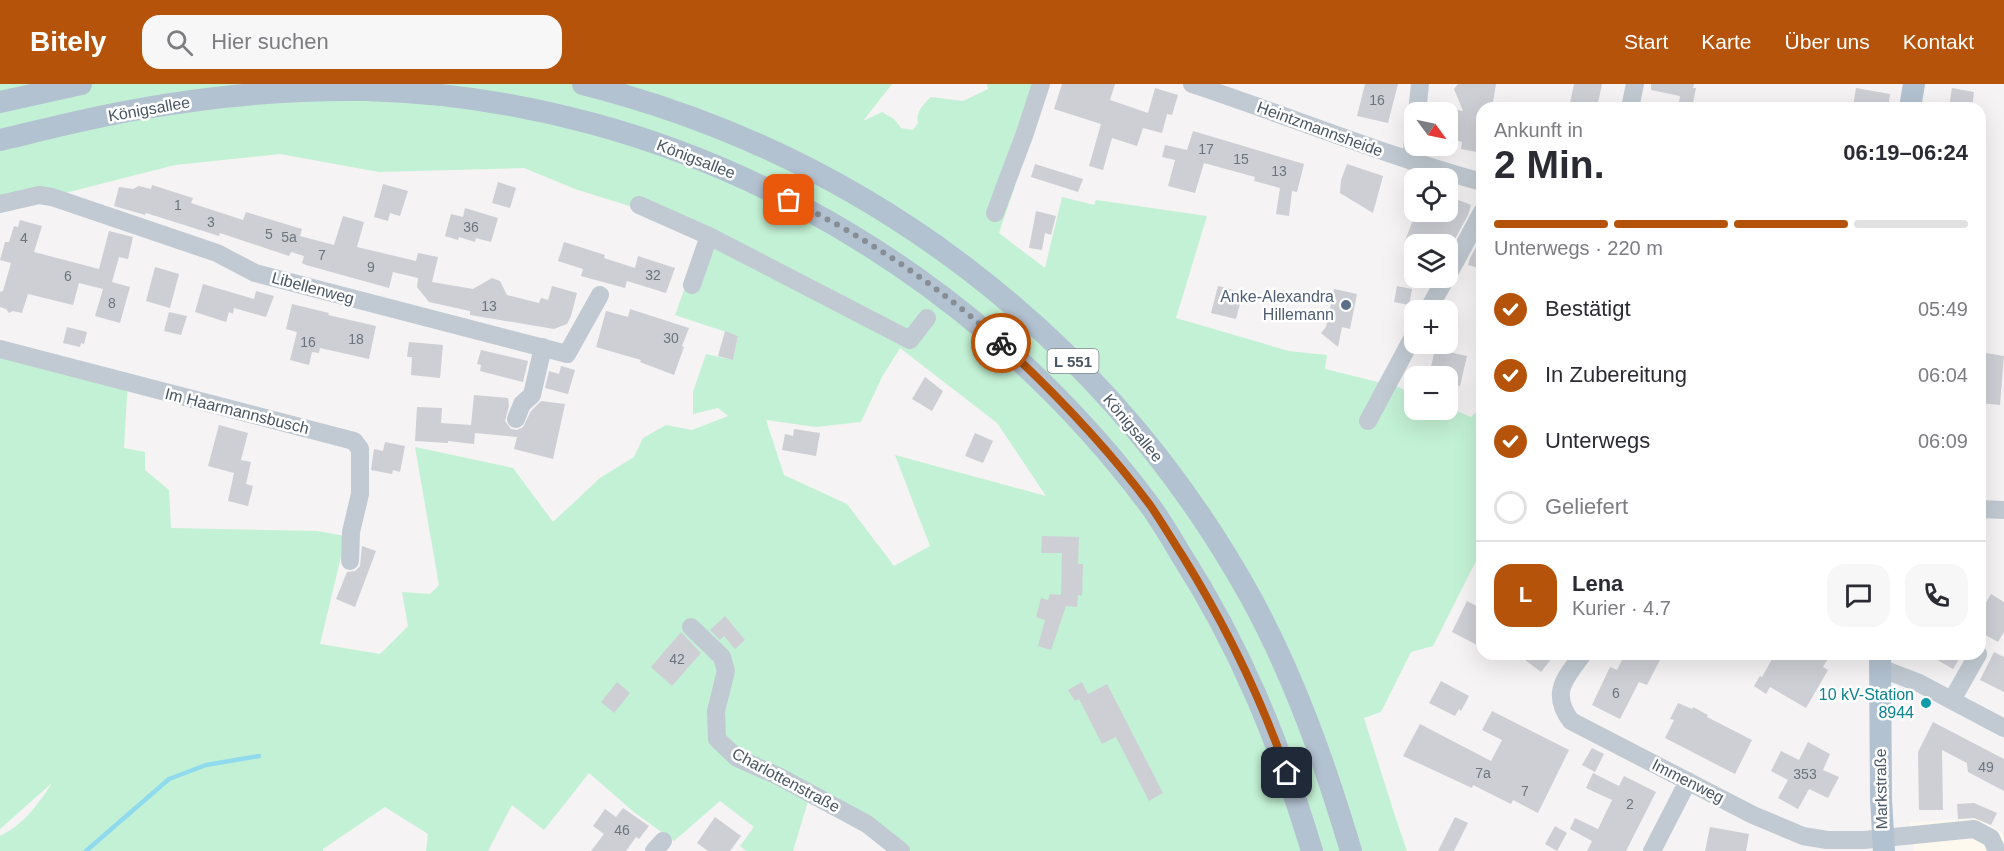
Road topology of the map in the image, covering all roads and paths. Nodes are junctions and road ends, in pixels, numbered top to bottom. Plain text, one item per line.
1 (81, 84) edge
2 (584, 84) edge
3 (1041, 84) edge
4 (1192, 84) edge
5 (1420, 84) edge
6 (1635, 84) edge
7 (1914, 84) edge
8 (0, 102) edge
9 (1418, 102) edge
10 (1631, 102) edge
11 (1911, 102) edge
12 (0, 140) edge
13 (1411, 156) edge
14 (1411, 161) junction
15 (1476, 180) edge
16 (0, 204) edge
17 (639, 205) dead end
18 (995, 213) dead end
19 (1476, 223) edge
20 (709, 236) junction
21 (1458, 256) edge
22 (692, 285) dead end
23 (600, 295) dead end
24 (927, 318) dead end
25 (543, 347) junction
26 (0, 349) edge
27 (1404, 354) edge
28 (516, 419) dead end
29 (1368, 421) dead end
30 (1986, 509) edge
31 (2004, 510) edge
32 (350, 561) dead end
33 (691, 627) dead end
34 (1579, 660) edge
35 (1974, 660) edge
36 (1880, 661) edge
37 (1952, 700) junction
38 (2004, 728) edge
39 (1688, 781) junction
40 (1883, 845) edge
41 (901, 851) edge
42 (1312, 851) edge
43 (1351, 851) edge
44 (1652, 851) edge
45 (1997, 851) edge

1 - 8 main road
2 - 43 main road, Königsallee / L 551
3 - 18 street
4 - 14 street, Heintzmannsheide
5 - 9 street
6 - 10 street
7 - 11 main road
12 - 42 main road, Königsallee / L 551
13 - 14 street
14 - 15 street, Heintzmannsheide
16 - 25 street, Libellenweg
17 - 20 street
19 - 21 street
20 - 22 street
20 - 24 street
23 - 25 street, Libellenweg
25 - 28 street
26 - 32 street, Im Haarmannsbusch
27 - 29 street
30 - 31 street
33 - 41 street, Charlottenstraße
34 - 39 street, Immenweg
35 - 37 street
36 - 37 street
36 - 40 main road, Markstraße
37 - 38 street
39 - 40 street, Immenweg
39 - 44 street
40 - 45 street, Immenweg

